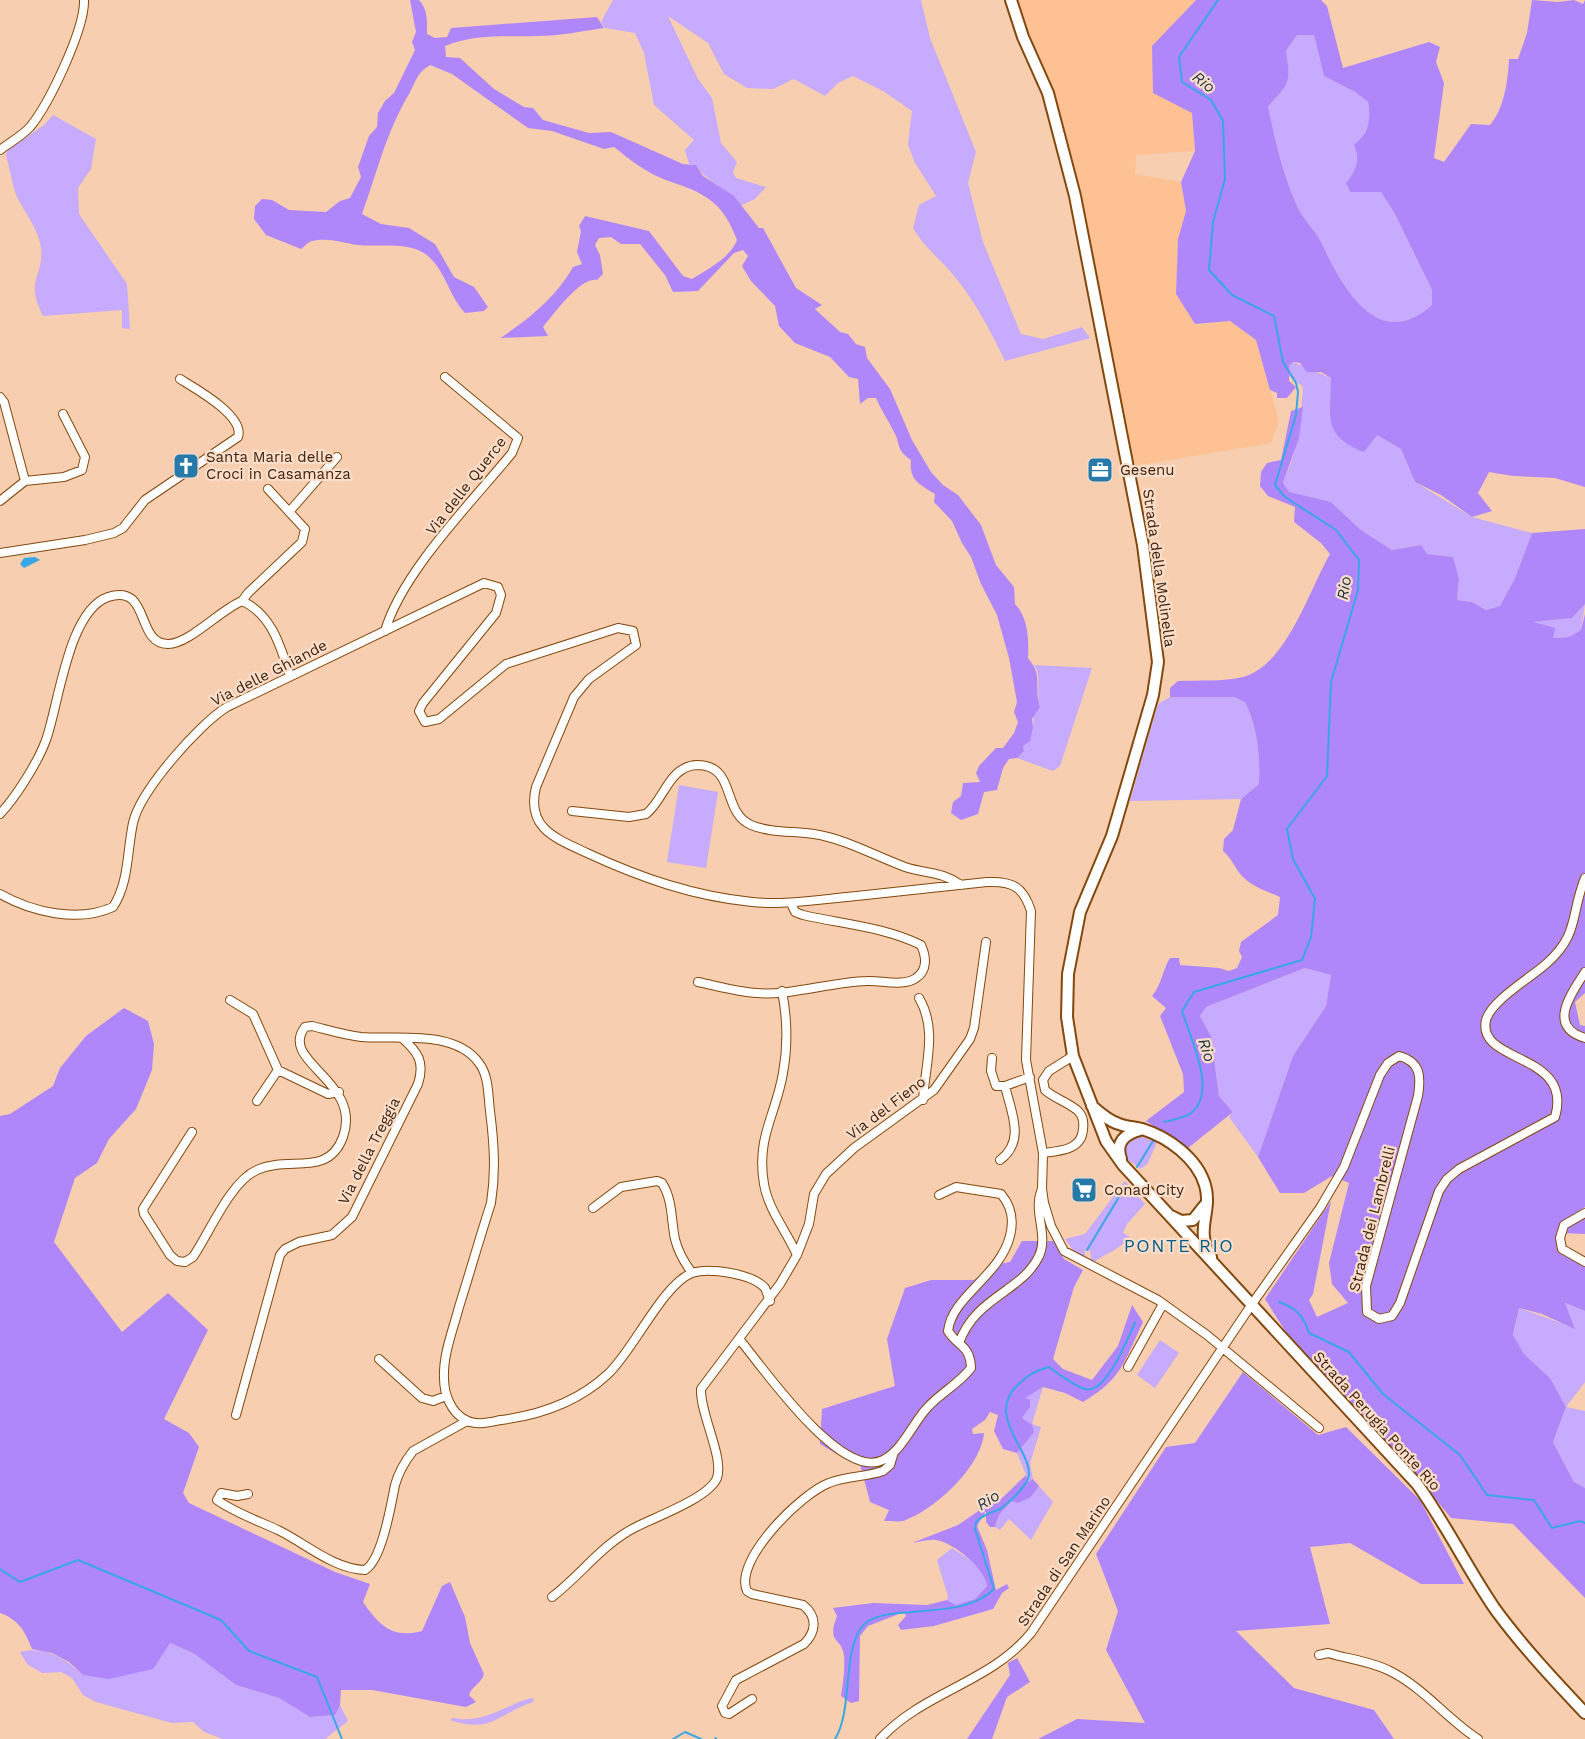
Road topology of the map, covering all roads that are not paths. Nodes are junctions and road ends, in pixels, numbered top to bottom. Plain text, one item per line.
1 (84, 0) edge
2 (1011, 0) edge
3 (0, 150) edge
4 (445, 377) dead end
5 (180, 379) dead end
6 (0, 397) edge
7 (63, 414) dead end
8 (338, 457) dead end
9 (25, 482) junction
10 (268, 489) dead end
11 (0, 501) edge
12 (289, 512) junction
13 (0, 553) edge
14 (242, 601) junction
15 (385, 631) junction
16 (290, 676) junction
17 (572, 811) dead end
18 (0, 814) edge
19 (1585, 878) edge
20 (961, 885) junction
21 (0, 894) edge
22 (791, 903) junction
23 (986, 942) dead end
24 (1585, 972) edge
25 (698, 982) dead end
26 (782, 991) junction
27 (919, 998) dead end
28 (230, 1000) dead end
29 (402, 1038) junction
30 (1585, 1038) edge
31 (1073, 1056) junction
32 (992, 1058) dead end
33 (278, 1070) junction
34 (1030, 1077) junction
35 (1005, 1086) junction
36 (339, 1092) junction
37 (923, 1100) junction
38 (257, 1101) dead end
39 (1089, 1104) junction
40 (1118, 1124) junction
41 (1143, 1130) junction
42 (192, 1132) dead end
43 (1106, 1141) junction
44 (1043, 1154) junction
45 (1000, 1160) dead end
46 (1123, 1165) junction
47 (1042, 1189) junction
48 (939, 1195) dead end
49 (1207, 1201) junction
50 (593, 1208) dead end
51 (1585, 1213) edge
52 (1168, 1215) junction
53 (797, 1254) junction
54 (1585, 1262) edge
55 (692, 1273) junction
56 (1221, 1273) junction
57 (770, 1301) junction
58 (1163, 1304) junction
59 (1252, 1304) junction
60 (740, 1340) junction
61 (959, 1343) junction
62 (1222, 1349) junction
63 (379, 1359) dead end
64 (1128, 1367) dead end
65 (446, 1396) junction
66 (236, 1415) dead end
67 (466, 1421) junction
68 (1319, 1428) dead end
69 (895, 1450) junction
70 (248, 1494) dead end
71 (552, 1597) dead end
72 (1319, 1655) dead end
73 (752, 1700) dead end
74 (1585, 1713) edge
75 (880, 1739) edge
76 (1478, 1739) edge

1 - 3 street
2 - 31 main road, Strada della Molinella
4 - 15 street, Via delle Querce
5 - 13 street
6 - 9 street
7 - 9 street
8 - 12 street
9 - 11 street
10 - 12 street
12 - 14 street
14 - 16 street
14 - 18 street
15 - 16 street, Via delle Ghiande
15 - 22 street, Via delle Ghiande
16 - 21 street, Via delle Ghiande
17 - 20 street
19 - 59 street, Strada dei Lambrelli
20 - 22 street
20 - 34 street
22 - 26 street
23 - 37 street, Via del Fieno
24 - 30 street
25 - 26 street
26 - 53 street
27 - 37 street
28 - 33 street
29 - 36 street
29 - 65 street
29 - 66 street, Via della Treggia
31 - 39 main road, Strada della Molinella
31 - 44 street
32 - 35 street
33 - 36 street
33 - 38 street
34 - 35 street
34 - 44 street
35 - 45 street
36 - 42 street, Via della Treggia
37 - 53 street, Via del Fieno
39 - 40 main road, Strada Perugia Ponte Rio
39 - 43 main road, Strada Perugia Ponte Rio
40 - 41 main road, Strada Perugia Ponte Rio
40 - 43 main road
41 - 46 main road
41 - 49 main road, Strada Perugia Ponte Rio
43 - 46 main road, Strada Perugia Ponte Rio
44 - 47 street
46 - 52 main road, Strada Perugia Ponte Rio
47 - 58 street
47 - 61 street
48 - 61 street
49 - 52 main road
49 - 56 main road, Strada Perugia Ponte Rio
50 - 55 street
51 - 54 street
52 - 56 main road, Strada Perugia Ponte Rio
53 - 57 street, Via del Fieno
55 - 57 street
55 - 67 street
56 - 59 main road, Strada Perugia Ponte Rio
57 - 60 street
58 - 62 street
58 - 64 street
59 - 62 street, Strada dei Lambrelli
59 - 74 main road, Strada Perugia Ponte Rio
60 - 69 street
60 - 71 street
61 - 69 street
62 - 68 street
62 - 75 street, Strada di San Marino
63 - 65 street
65 - 67 street
67 - 70 street
69 - 73 street
72 - 76 street

